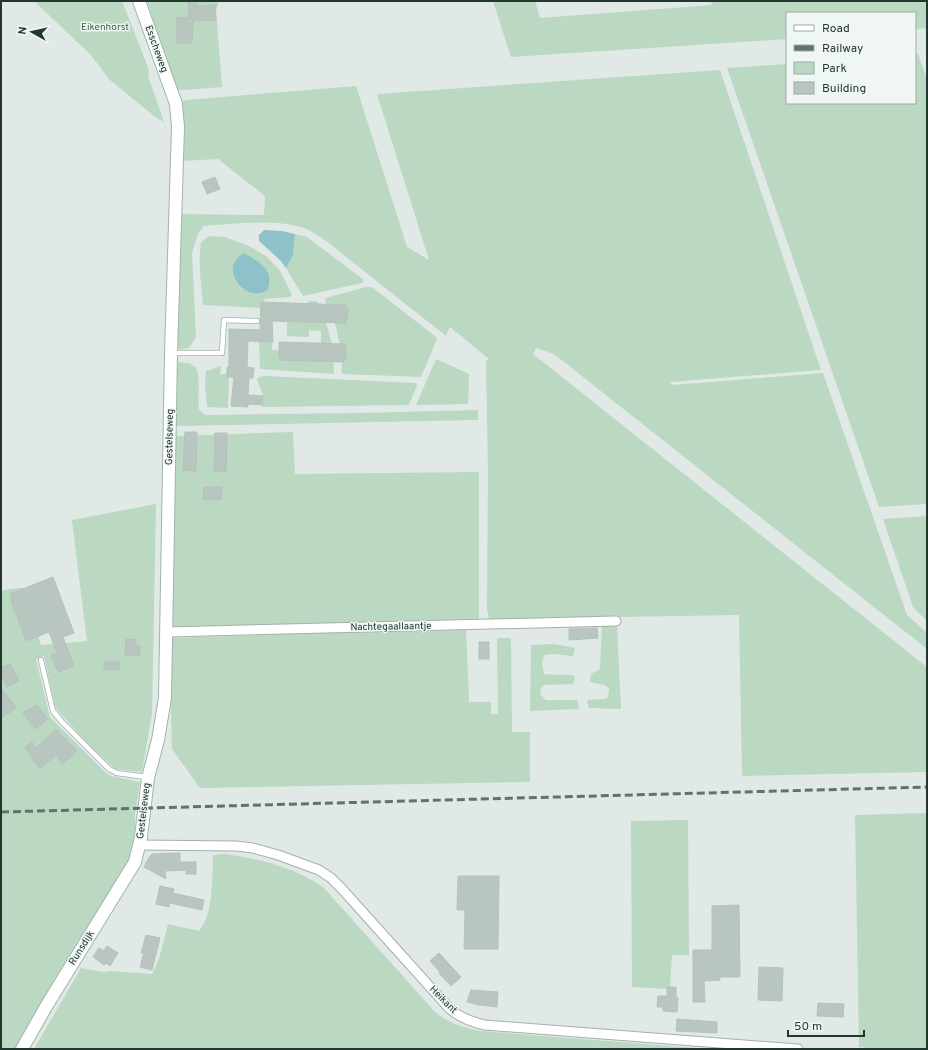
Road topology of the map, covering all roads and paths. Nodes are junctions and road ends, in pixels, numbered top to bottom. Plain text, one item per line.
1 (139, 1) edge
2 (173, 96) joint
3 (257, 321) dead end
4 (171, 353) junction
5 (616, 621) dead end
6 (166, 632) junction
7 (41, 660) dead end
8 (148, 778) junction
9 (139, 845) junction
10 (22, 1049) edge
11 (798, 1049) edge

1 - 2 street, Esscheweg
2 - 4 street, Gestelseweg
3 - 4 lane
4 - 6 street, Gestelseweg
5 - 6 street, Nachtegaallaantje
6 - 8 street, Gestelseweg
7 - 8 lane, Gestelseweg
8 - 9 street, Gestelseweg
9 - 10 street, Runsdijk
9 - 11 street, Heikant

